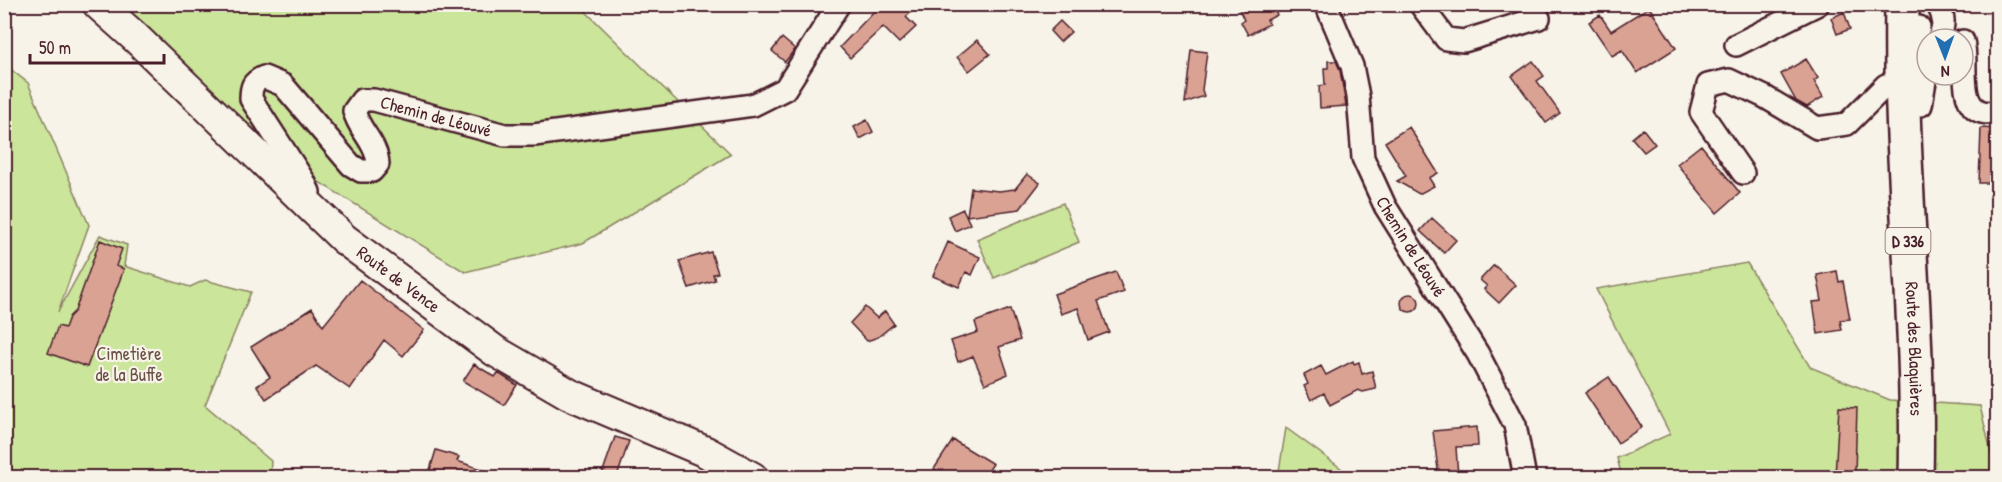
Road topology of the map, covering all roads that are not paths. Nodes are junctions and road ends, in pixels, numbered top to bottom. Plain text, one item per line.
1 (98, 4) edge
2 (839, 4) edge
3 (1326, 4) edge
4 (1420, 4) edge
5 (1818, 4) edge
6 (1924, 14) edge
7 (1539, 18) dead end
8 (1954, 27) edge
9 (1736, 45) dead end
10 (1915, 85) edge
11 (1916, 87) edge
12 (1916, 87) edge
13 (1964, 87) edge
14 (1998, 112) edge
15 (1743, 173) dead end
16 (306, 204) junction
17 (753, 477) edge
18 (1525, 477) edge
19 (1916, 477) edge
20 (1933, 477) edge

1 - 16 main road, Route de Vence
2 - 16 street, Chemin de Léouvé
3 - 18 street, Chemin de Léouvé
4 - 7 street
5 - 9 street
6 - 8 street
10 - 15 street
11 - 20 main road, Route des Blaquières / D 336
12 - 19 main road, Route des Blaquières / D 336
13 - 14 street
16 - 17 main road, Route de Vence

